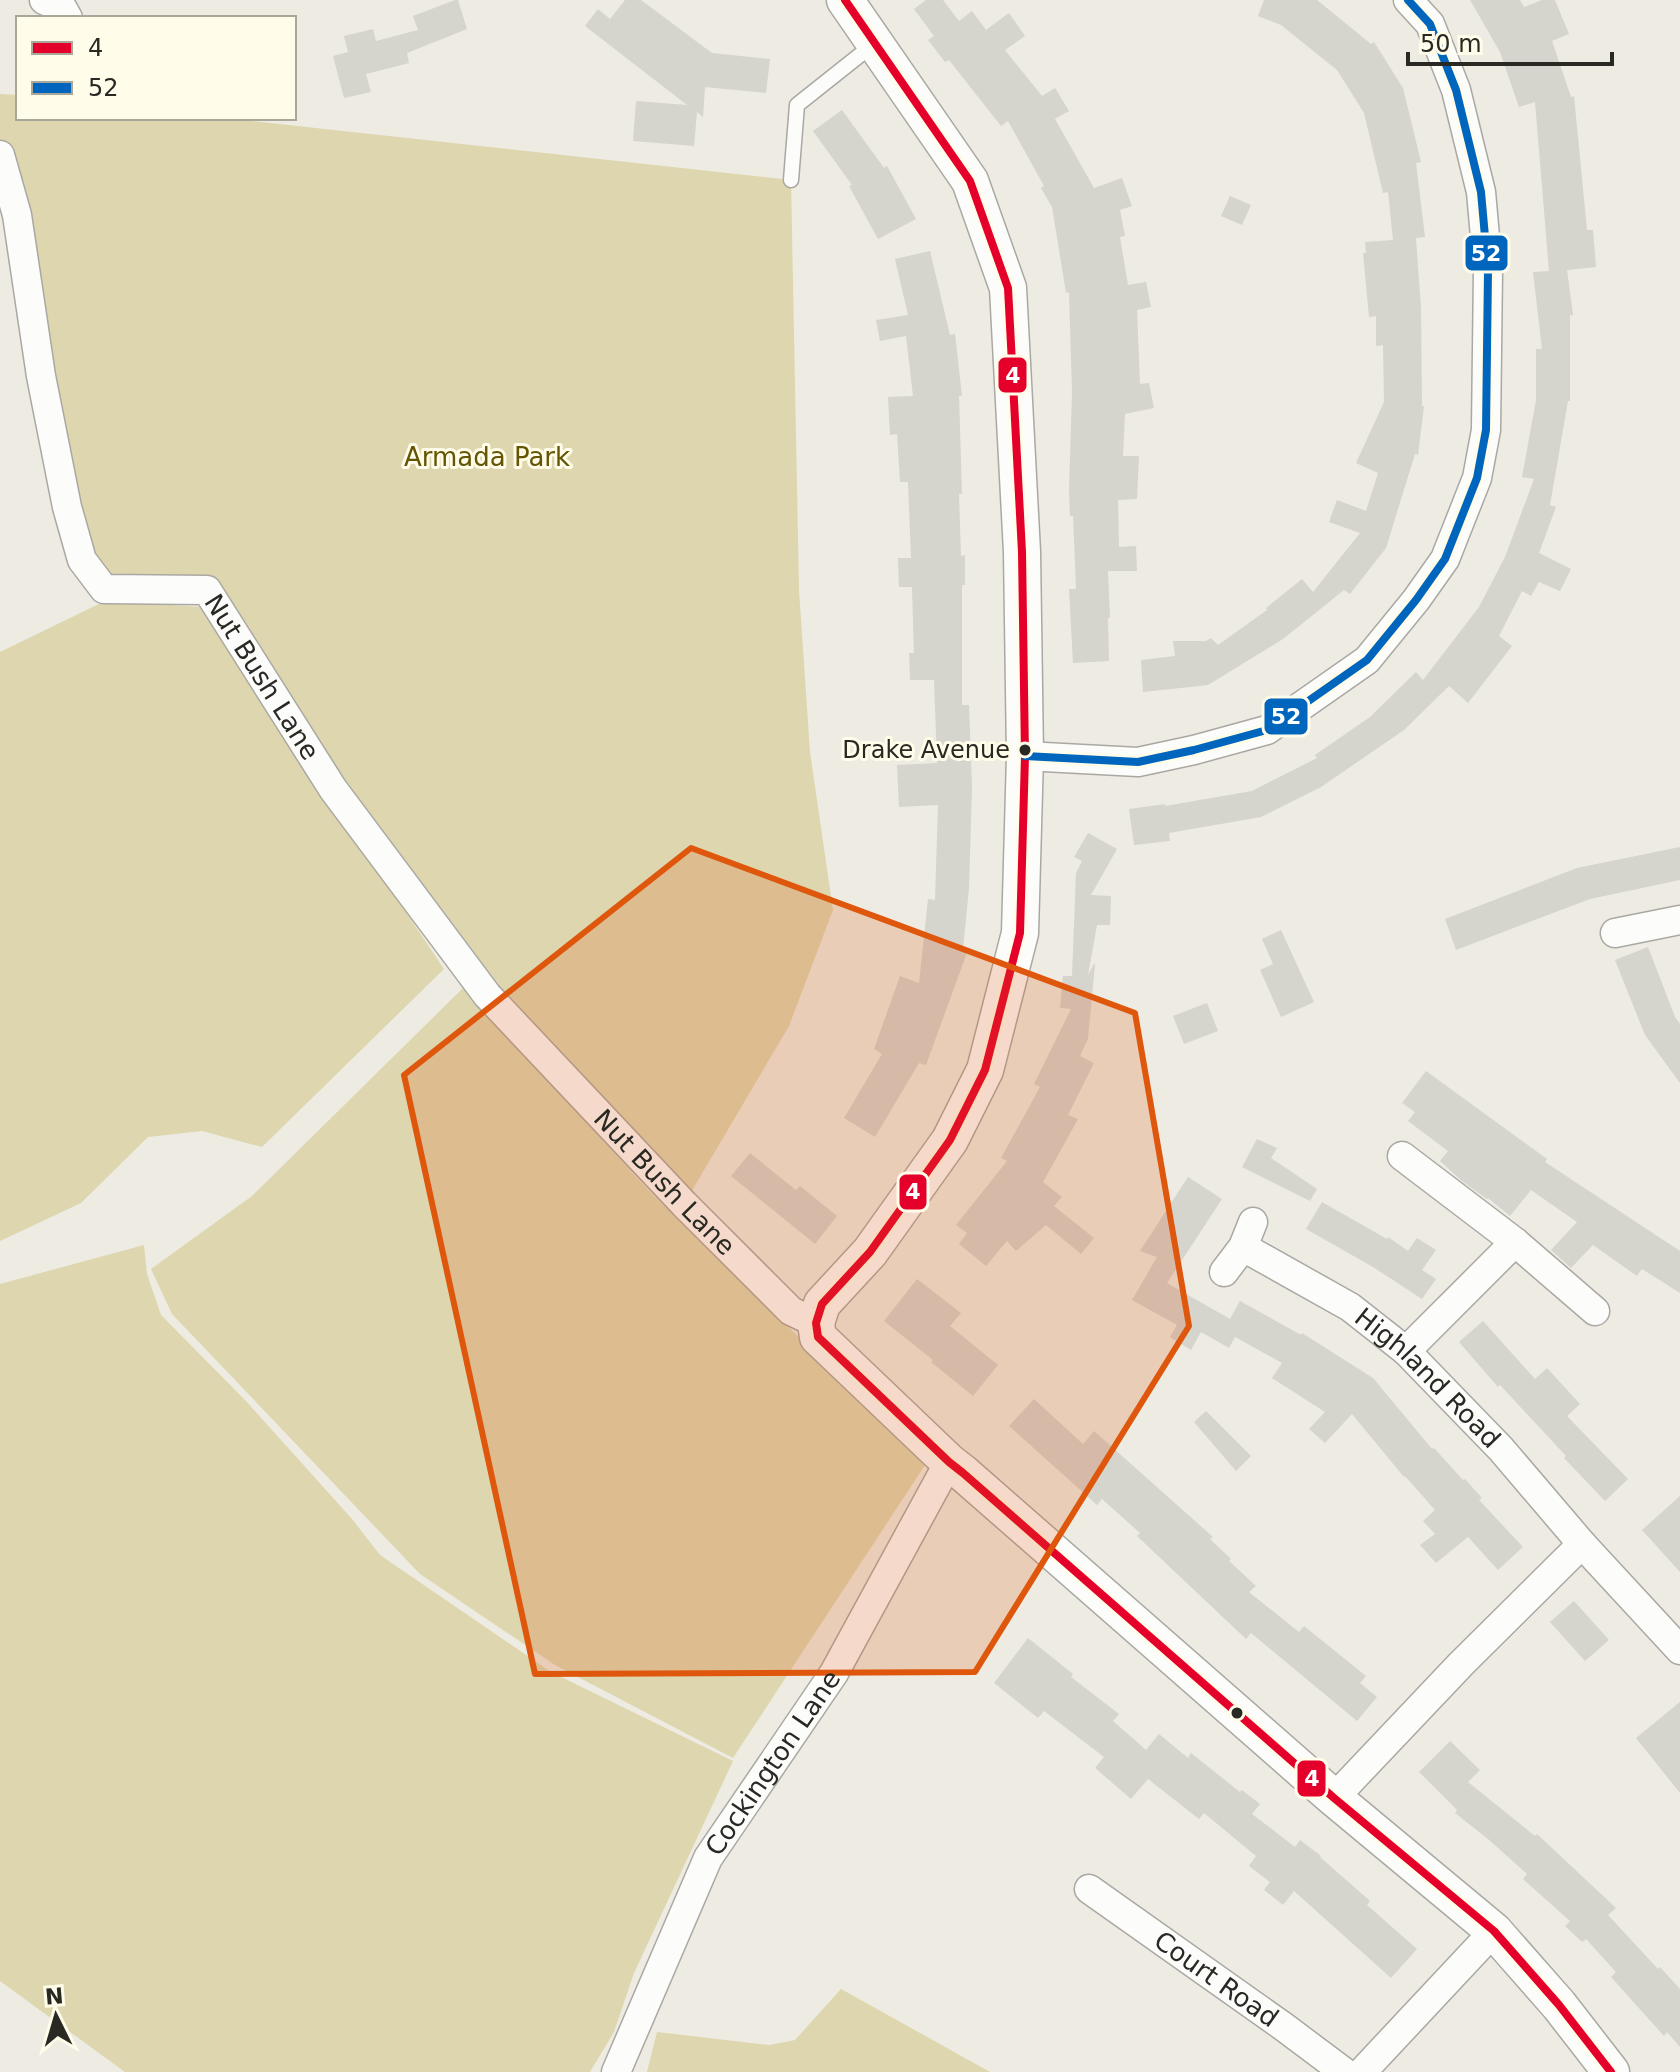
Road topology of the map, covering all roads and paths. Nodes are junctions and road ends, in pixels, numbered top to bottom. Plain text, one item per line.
1 (44, 0) edge
2 (845, 0) edge
3 (1408, 0) edge
4 (67, 16) edge
5 (875, 43) junction
6 (0, 155) edge
7 (791, 180) dead end
8 (1025, 756) junction
9 (1680, 920) edge
10 (1615, 933) dead end
11 (1402, 1156) dead end
12 (1515, 1242) junction
13 (1224, 1272) dead end
14 (1595, 1311) dead end
15 (816, 1323) junction
16 (1406, 1351) junction
17 (949, 1462) junction
18 (1582, 1544) junction
19 (1680, 1650) edge
20 (1334, 1798) junction
21 (1089, 1889) dead end
22 (1494, 1931) junction
23 (616, 2072) edge
24 (1344, 2072) edge
25 (1362, 2072) edge
26 (1611, 2072) edge

1 - 4 street
2 - 5 street
3 - 8 street
5 - 7 lane
5 - 8 street
6 - 15 street, Nut Bush Lane
8 - 15 street
9 - 10 street
11 - 12 street
12 - 14 street
12 - 16 street
13 - 16 street, Highland Road
15 - 17 street, Nut Bush Lane
16 - 18 street, Highland Road
17 - 20 street, Nut Bush Lane
17 - 23 street, Cockington Lane
18 - 19 street, Highland Road
18 - 20 street
20 - 22 street, Nut Bush Lane
21 - 24 street, Court Road
22 - 25 street
22 - 26 street, Nut Bush Lane

